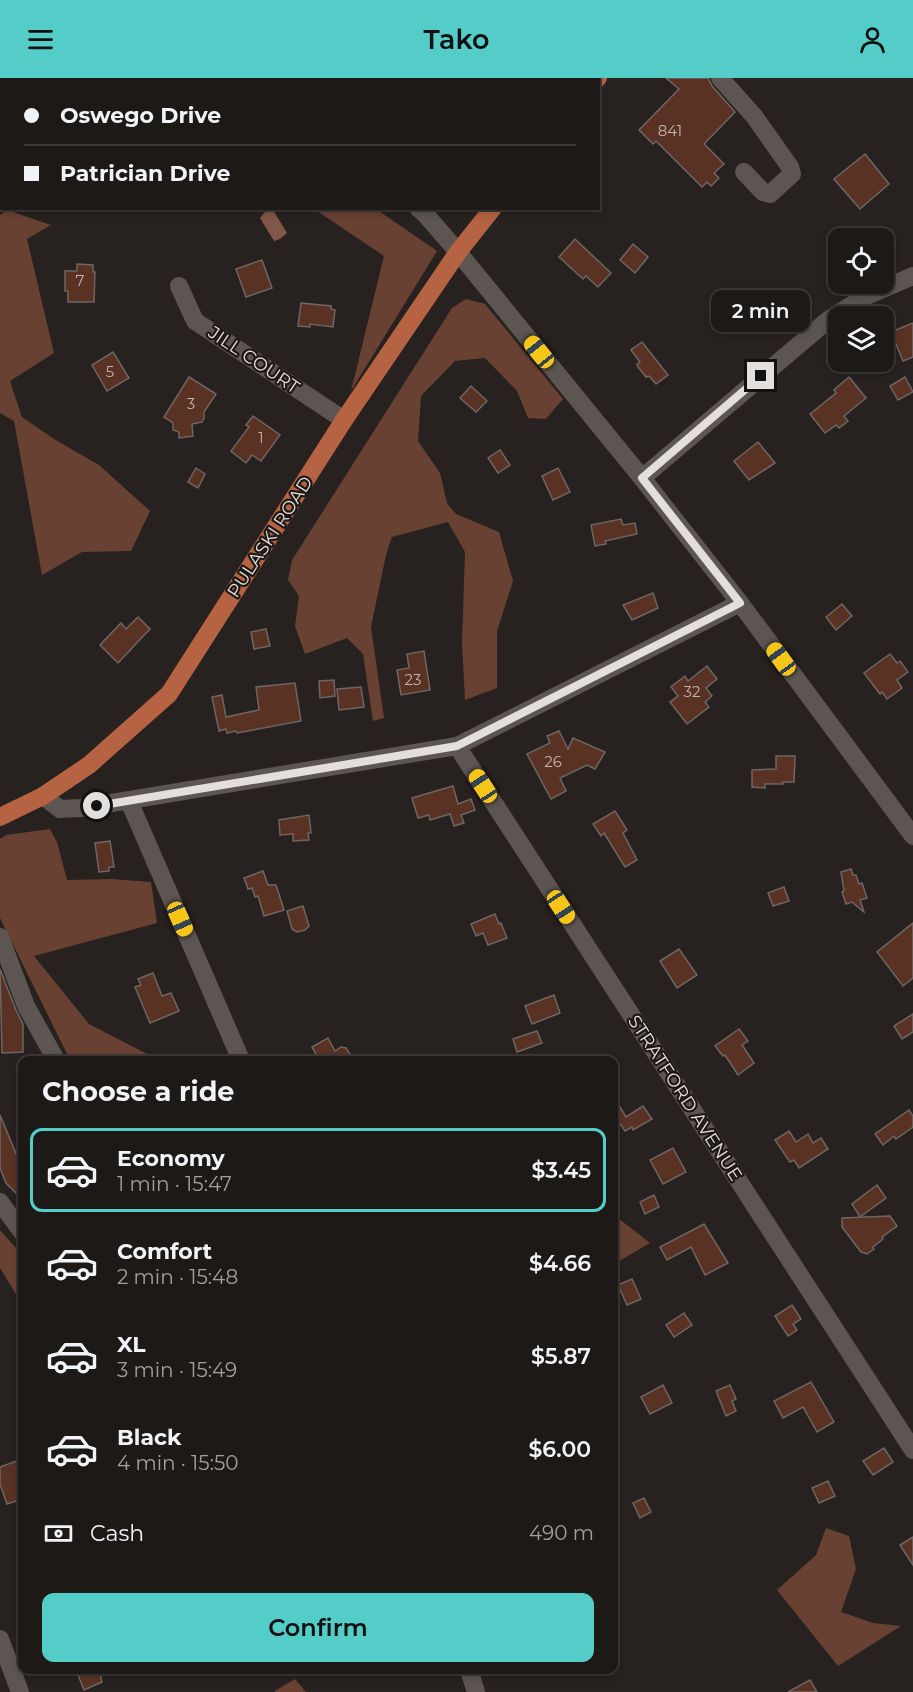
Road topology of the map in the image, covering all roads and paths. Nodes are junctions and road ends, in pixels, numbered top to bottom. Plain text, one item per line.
1 (720, 78) edge
2 (744, 172) dead end
3 (420, 210) edge
4 (491, 210) edge
5 (458, 252) junction
6 (913, 276) edge
7 (179, 286) dead end
8 (344, 420) junction
9 (642, 478) junction
10 (740, 603) junction
11 (457, 746) junction
12 (43, 796) junction
13 (129, 801) junction
14 (0, 817) edge
15 (913, 836) edge
16 (0, 937) edge
17 (54, 1056) edge
18 (239, 1056) edge
19 (0, 1202) edge
20 (18, 1227) edge
21 (913, 1450) edge
22 (0, 1639) edge
23 (470, 1674) edge
24 (20, 1692) edge
25 (476, 1692) edge

1 - 2 street
3 - 5 street
4 - 5 main road, PULASKI ROAD
5 - 8 main road, PULASKI ROAD
5 - 9 street
6 - 9 street
7 - 8 street, JILL COURT
8 - 12 main road, PULASKI ROAD
9 - 10 street
10 - 11 street
10 - 15 street
11 - 13 street
11 - 21 street, STRATFORD AVENUE
12 - 13 street
12 - 14 main road, PULASKI ROAD
13 - 18 street
16 - 17 street
19 - 20 street
22 - 24 street
23 - 25 street

